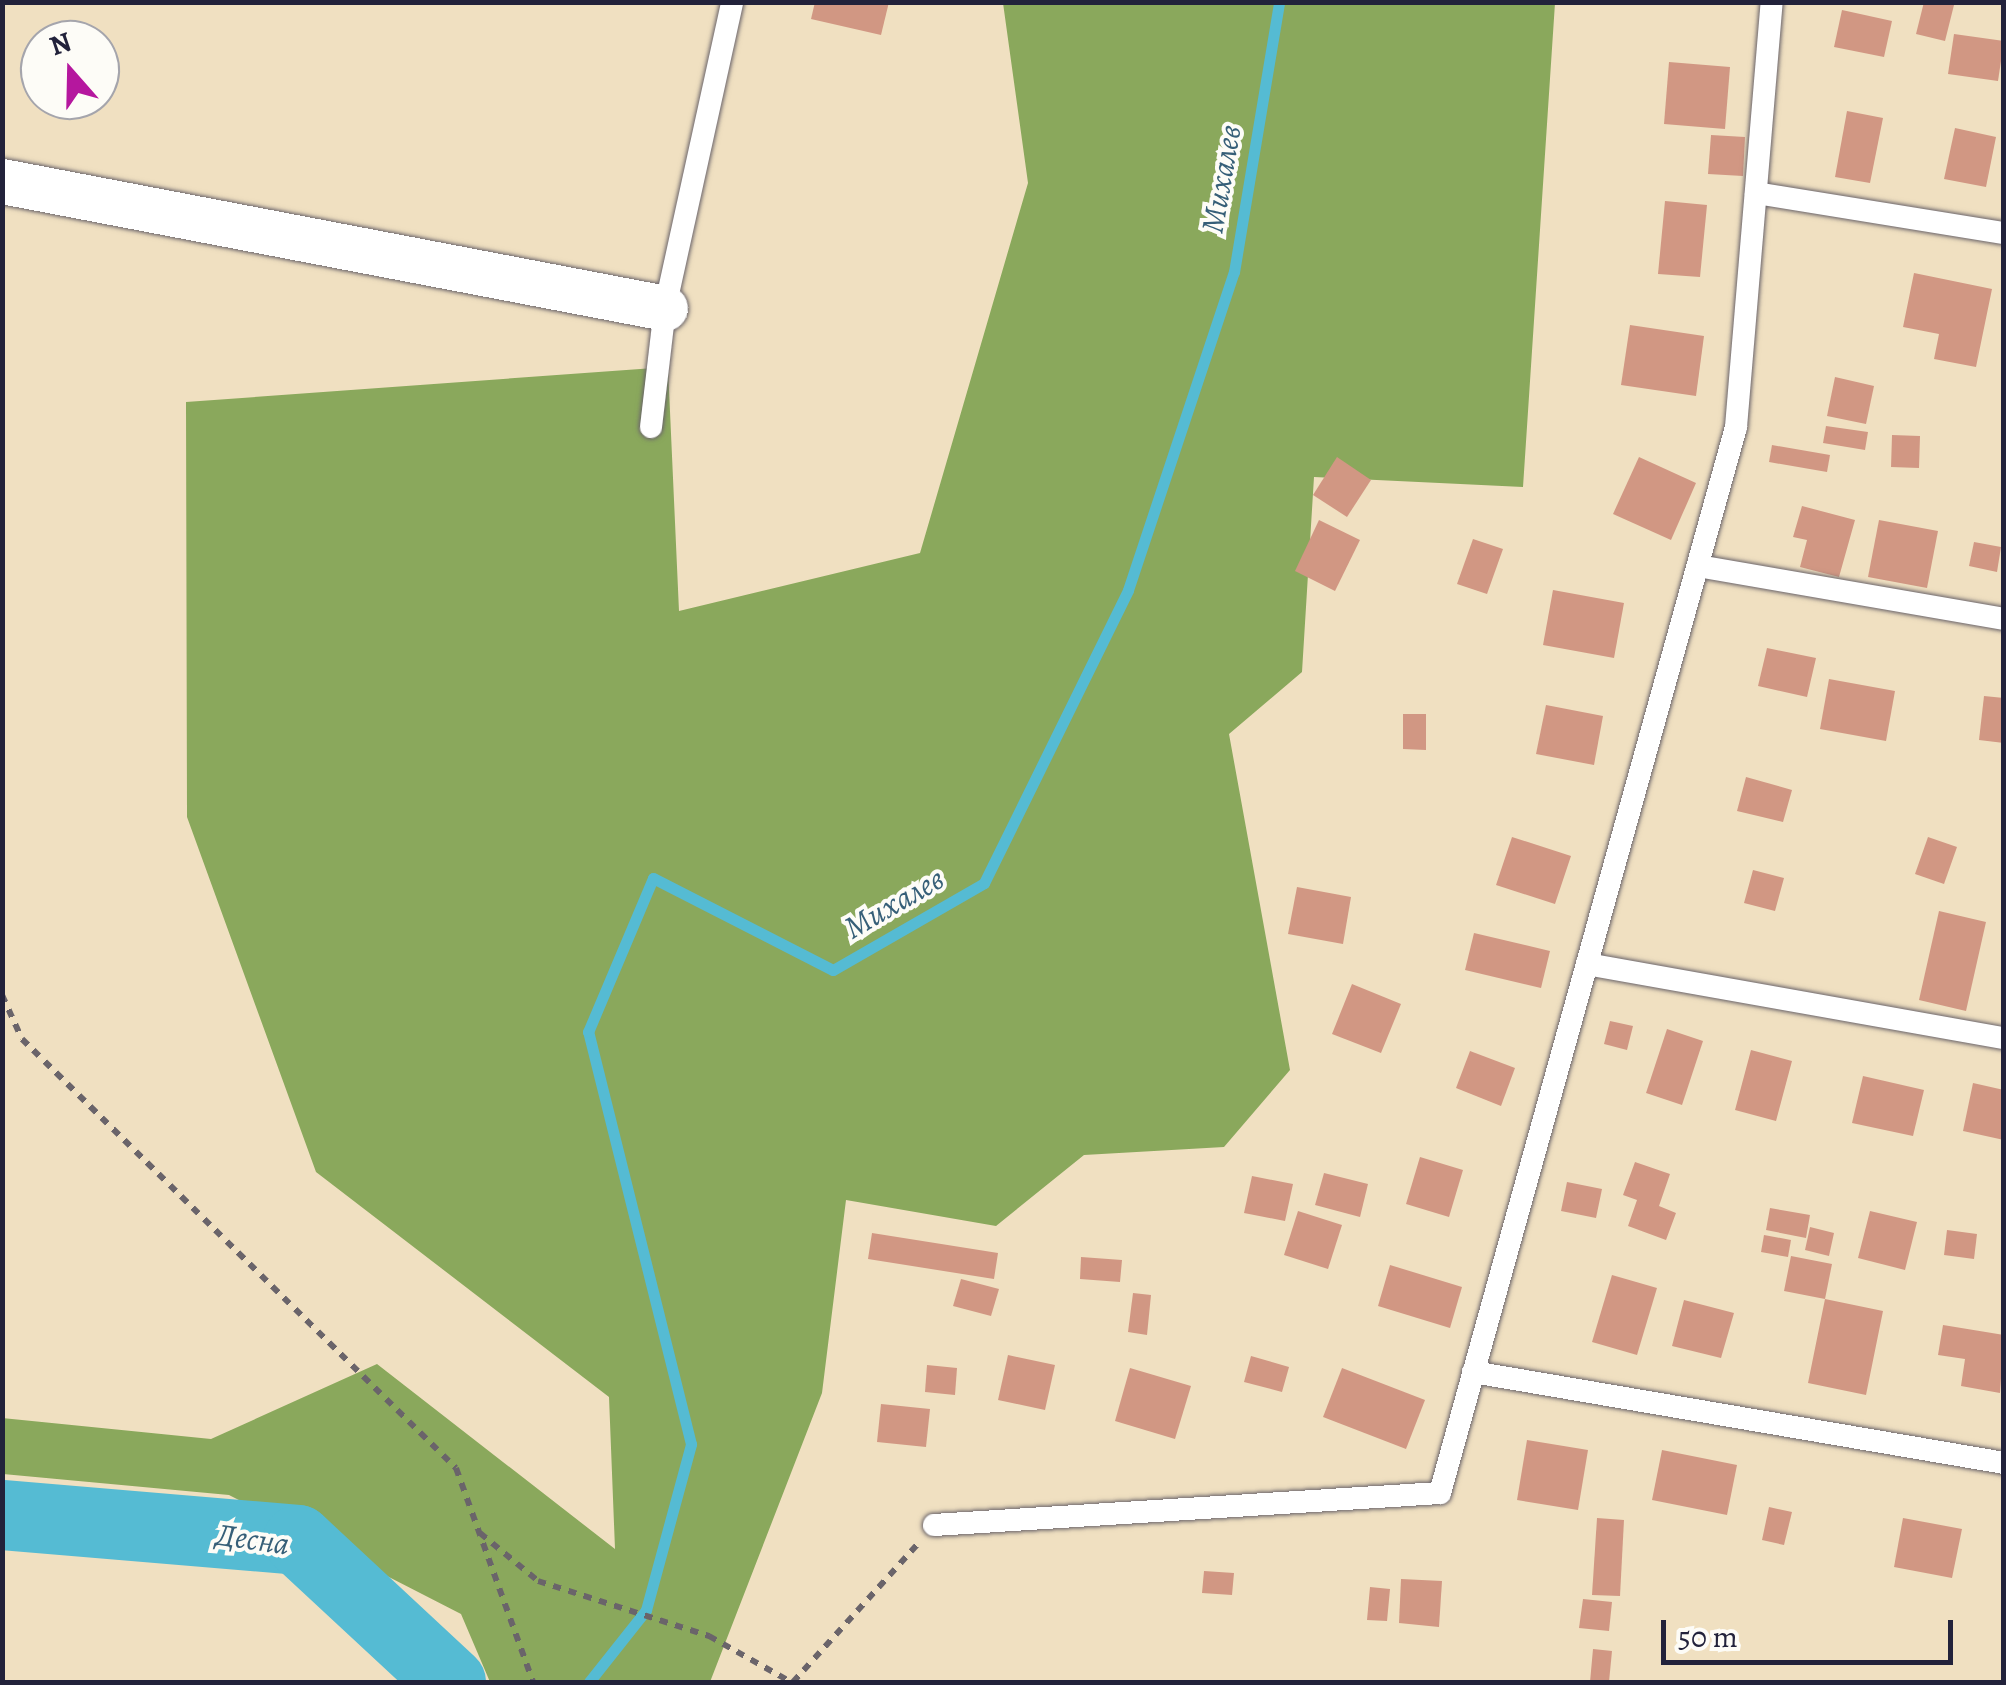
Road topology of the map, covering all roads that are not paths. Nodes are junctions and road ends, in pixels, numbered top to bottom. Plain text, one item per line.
1 (732, 2) edge
2 (1772, 2) edge
3 (2, 181) edge
4 (1756, 193) junction
5 (2004, 233) edge
6 (666, 308) junction
7 (651, 427) dead end
8 (1698, 566) junction
9 (2004, 619) edge
10 (1587, 964) junction
11 (2004, 1038) edge
12 (1474, 1372) junction
13 (2004, 1463) edge
14 (934, 1525) road end

1 - 6 lane
2 - 4 lane
3 - 6 street
4 - 5 lane
4 - 8 lane
6 - 7 lane
8 - 9 lane
8 - 10 lane
10 - 11 lane
10 - 12 lane
12 - 13 lane
12 - 14 lane

